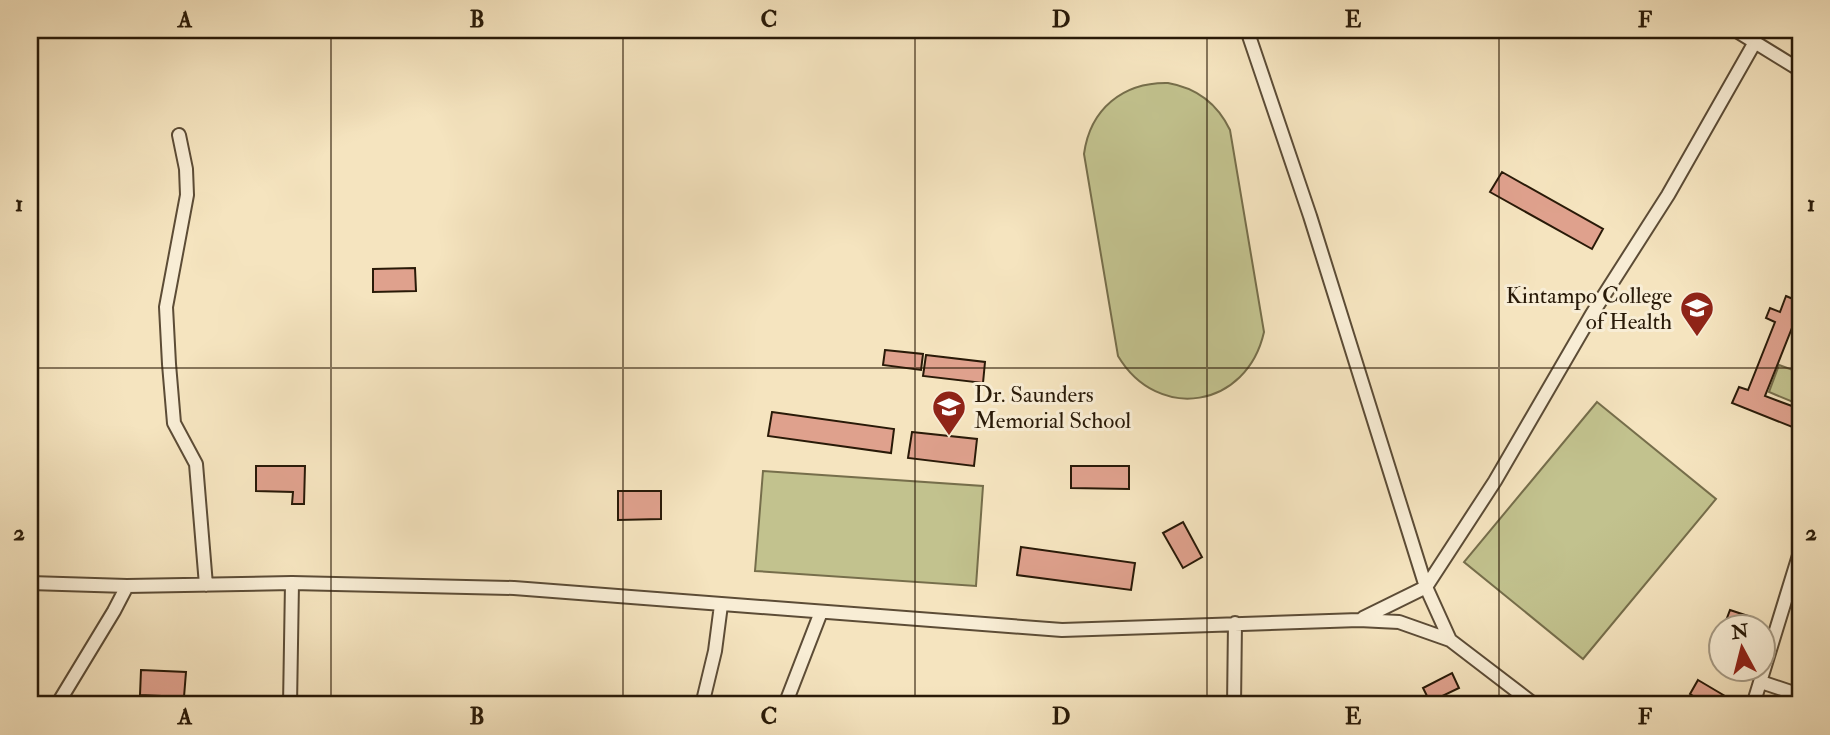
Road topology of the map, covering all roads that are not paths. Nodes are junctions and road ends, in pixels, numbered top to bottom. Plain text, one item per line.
1 (1247, 30) edge
2 (1734, 30) edge
3 (1755, 42) junction
4 (1800, 70) edge
5 (179, 135) dead end
6 (1800, 552) edge
7 (30, 583) edge
8 (292, 583) junction
9 (206, 585) junction
10 (127, 586) junction
11 (1426, 587) junction
12 (721, 605) junction
13 (821, 612) junction
14 (1359, 620) junction
15 (1235, 623) junction
16 (1778, 625) edge
17 (1450, 639) junction
18 (1761, 682) joint
19 (1800, 695) edge
20 (57, 705) edge
21 (290, 705) edge
22 (702, 705) edge
23 (785, 705) edge
24 (1234, 705) edge
25 (1535, 705) edge
26 (1753, 705) edge

1 - 11 street
2 - 3 street
3 - 4 street
3 - 11 street
5 - 9 street
6 - 16 street
7 - 10 street
8 - 9 street
8 - 12 street
8 - 21 street
9 - 10 street
10 - 20 street
11 - 14 street
11 - 17 street
12 - 13 street
12 - 22 street
13 - 15 street
13 - 23 street
14 - 15 street
14 - 17 street
15 - 24 street
17 - 25 street
18 - 19 street
18 - 26 street

